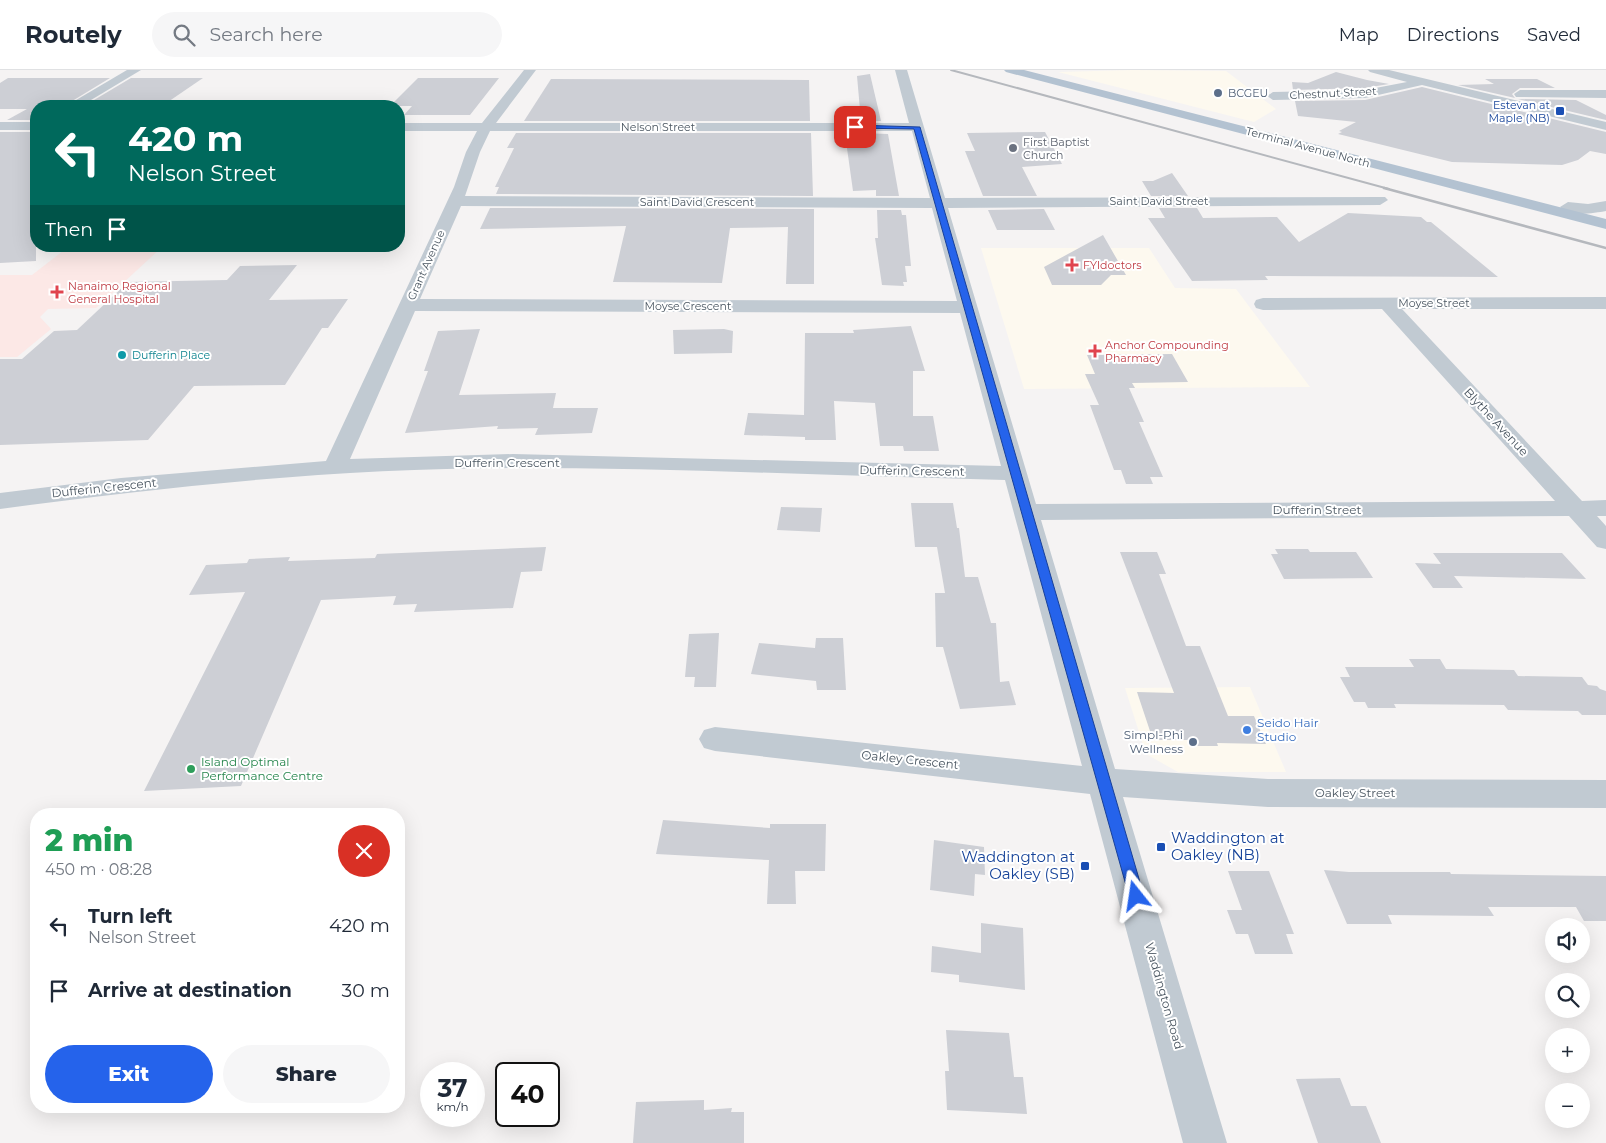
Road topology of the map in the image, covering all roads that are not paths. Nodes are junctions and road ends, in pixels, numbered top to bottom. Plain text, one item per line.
1 (135, 70) edge
2 (530, 70) edge
3 (901, 70) edge
4 (1010, 70) edge
5 (1041, 70) edge
6 (1374, 70) edge
7 (1422, 82) junction
8 (1474, 94) junction
9 (1606, 94) edge
10 (1273, 96) dead end
11 (82, 100) edge
12 (0, 126) edge
13 (30, 126) edge
14 (1606, 126) edge
15 (917, 127) junction
16 (405, 128) edge
17 (485, 128) junction
18 (1380, 200) dead end
19 (456, 201) junction
20 (938, 203) junction
21 (1606, 206) edge
22 (1568, 207) junction
23 (1606, 216) edge
24 (1606, 224) edge
25 (1386, 303) junction
26 (1606, 303) edge
27 (1263, 304) dead end
28 (408, 305) junction
29 (969, 307) junction
30 (335, 467) junction
31 (1016, 473) junction
32 (0, 501) edge
33 (1576, 508) junction
34 (1606, 508) edge
35 (1027, 512) junction
36 (1606, 541) edge
37 (715, 740) dead end
38 (1104, 782) junction
39 (1606, 794) edge
40 (1205, 1143) edge

1 - 11 street
2 - 17 street, Grant Avenue
3 - 15 street, Waddington Road
4 - 24 main road, Terminal Avenue North
5 - 22 main road, Terminal Avenue North
6 - 7 street
7 - 8 street
7 - 10 street, Chestnut Street
8 - 9 street
8 - 14 street
12 - 13 street
15 - 17 street, Nelson Street
15 - 20 street, Waddington Road
16 - 17 street, Nelson Street
17 - 19 street, Grant Avenue
18 - 20 street, Saint David Street
19 - 20 street, Saint David Crescent
19 - 28 street, Grant Avenue
20 - 29 street, Waddington Road
21 - 22 street
22 - 23 main road, Terminal Avenue North
25 - 26 street, Moyse Street
25 - 27 street, Moyse Street
25 - 33 street, Blythe Avenue
28 - 29 street, Moyse Crescent
28 - 30 street, Grant Avenue
29 - 31 street, Waddington Road
30 - 31 street, Dufferin Crescent
30 - 32 street, Dufferin Crescent
31 - 35 street, Waddington Road
33 - 34 street, Dufferin Street
33 - 35 street, Dufferin Street
33 - 36 street, Blythe Avenue
35 - 38 street, Waddington Road
37 - 38 street, Oakley Crescent
38 - 39 street, Oakley Street
38 - 40 street, Waddington Road

